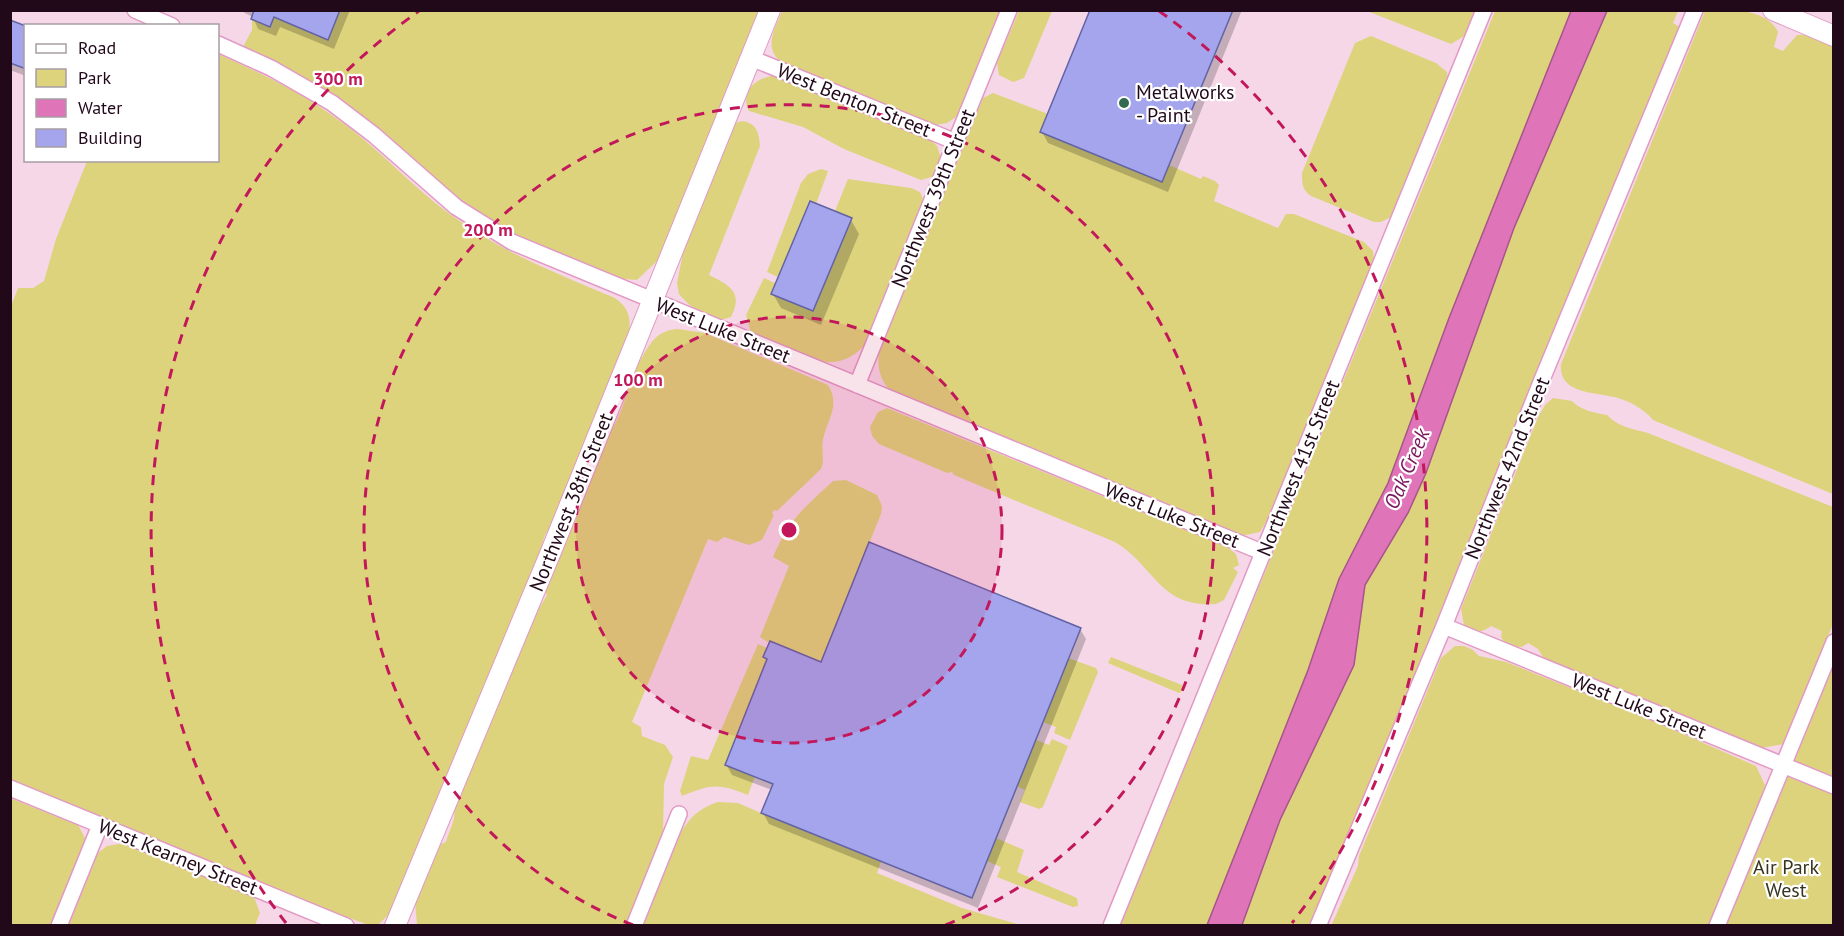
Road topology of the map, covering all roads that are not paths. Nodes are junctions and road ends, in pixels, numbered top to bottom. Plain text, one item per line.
1 (770, 10) edge
2 (1010, 10) edge
3 (1484, 10) edge
4 (1695, 10) edge
5 (1773, 10) edge
6 (138, 11) edge
7 (167, 24) edge
8 (1833, 36) edge
9 (219, 44) edge
10 (751, 58) junction
11 (956, 142) junction
12 (651, 301) junction
13 (857, 385) junction
14 (1264, 553) junction
15 (1444, 626) junction
16 (1833, 642) edge
17 (1783, 765) junction
18 (1833, 786) edge
19 (10, 788) edge
20 (679, 814) dead end
21 (100, 825) junction
22 (59, 926) edge
23 (345, 926) edge
24 (395, 926) edge
25 (634, 926) edge
26 (1111, 926) edge
27 (1318, 926) edge
28 (1717, 926) edge

1 - 10 street, Northwest 38th Street
2 - 11 street, Northwest 39th Street
3 - 14 street, Northwest 41st Street
4 - 15 street, Northwest 42nd Street
5 - 8 street
6 - 7 street
9 - 12 street, West Luke Street
10 - 11 street, West Benton Street
10 - 12 street, Northwest 38th Street
11 - 13 street, Northwest 39th Street
12 - 13 street, West Luke Street
12 - 24 street, Northwest 38th Street
13 - 14 street, West Luke Street
14 - 26 street, Northwest 41st Street
15 - 17 street, West Luke Street
15 - 27 street, Northwest 42nd Street
16 - 17 street
17 - 18 street, West Luke Street
17 - 28 street
19 - 21 street, West Kearney Street
20 - 25 street
21 - 22 street
21 - 23 street, West Kearney Street

